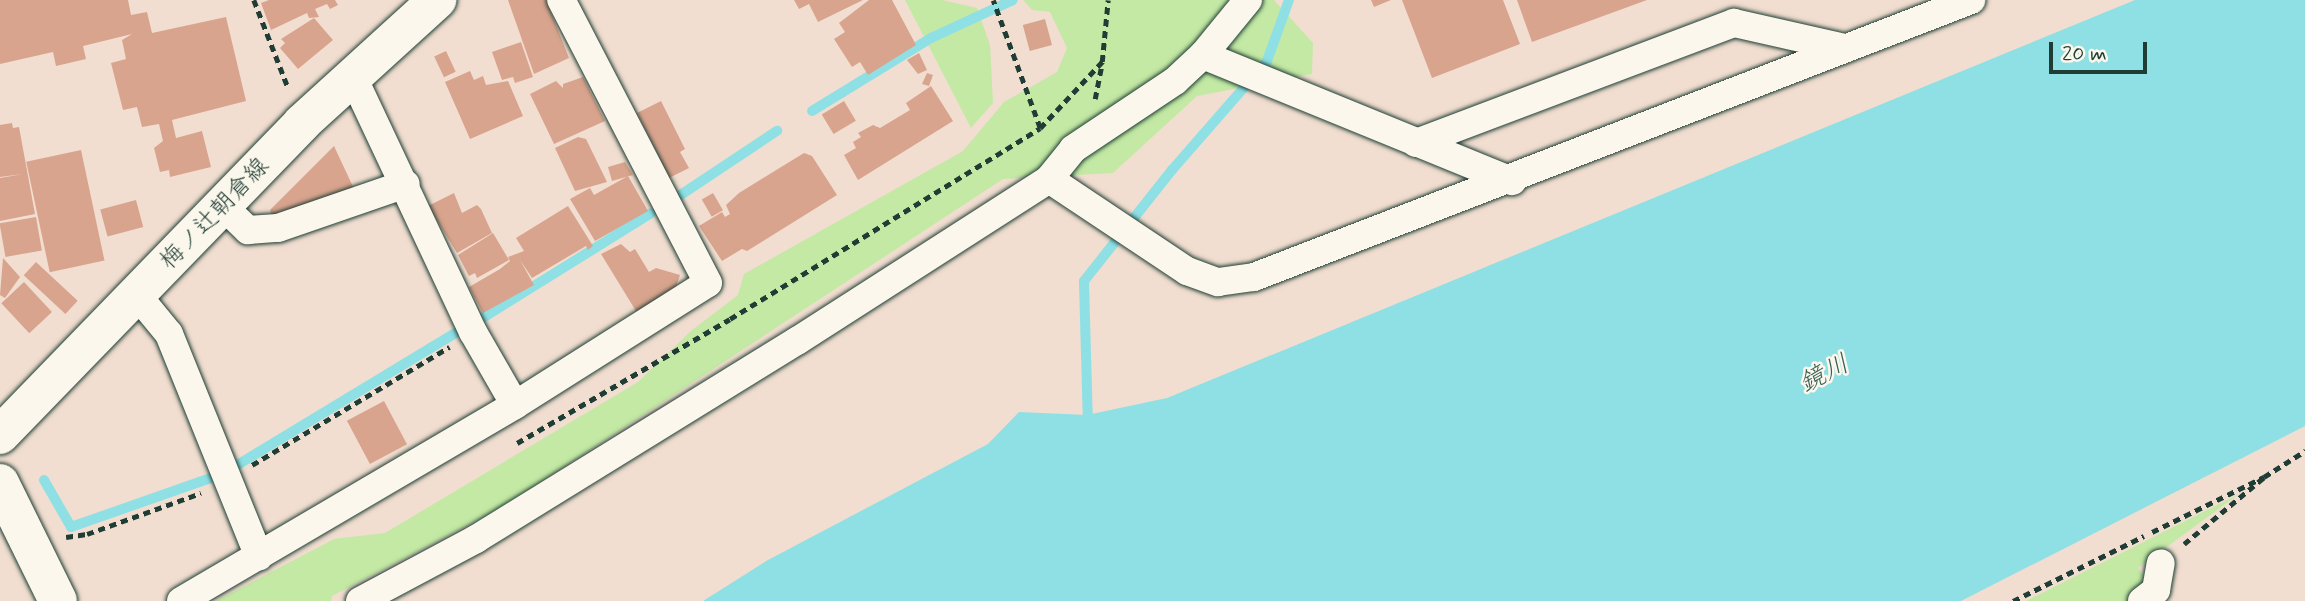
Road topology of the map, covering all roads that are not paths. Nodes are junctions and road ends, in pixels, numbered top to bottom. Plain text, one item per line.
1 (438, 0) edge
2 (561, 0) edge
3 (1248, 0) edge
4 (1971, 0) edge
5 (1845, 48) junction
6 (1203, 55) junction
7 (352, 75) junction
8 (1416, 143) junction
9 (1049, 179) junction
10 (1512, 181) junction
11 (406, 184) junction
12 (223, 206) junction
13 (137, 295) junction
14 (515, 405) junction
15 (0, 435) edge
16 (0, 483) edge
17 (259, 557) junction
18 (2161, 563) road end
19 (58, 601) edge
20 (181, 601) edge
21 (360, 601) edge
22 (2142, 601) edge

1 - 7 main road, 梅ノ辻朝倉線
2 - 14 street
3 - 6 street
4 - 5 street
5 - 8 street
5 - 10 street
6 - 8 street
6 - 9 street
7 - 11 street
7 - 12 main road, 梅ノ辻朝倉線
8 - 10 street
9 - 10 street
9 - 21 street
11 - 12 street
11 - 14 street
12 - 13 main road, 梅ノ辻朝倉線
13 - 15 main road, 梅ノ辻朝倉線
13 - 17 street
14 - 17 street
16 - 19 main road
17 - 20 street
18 - 22 street

